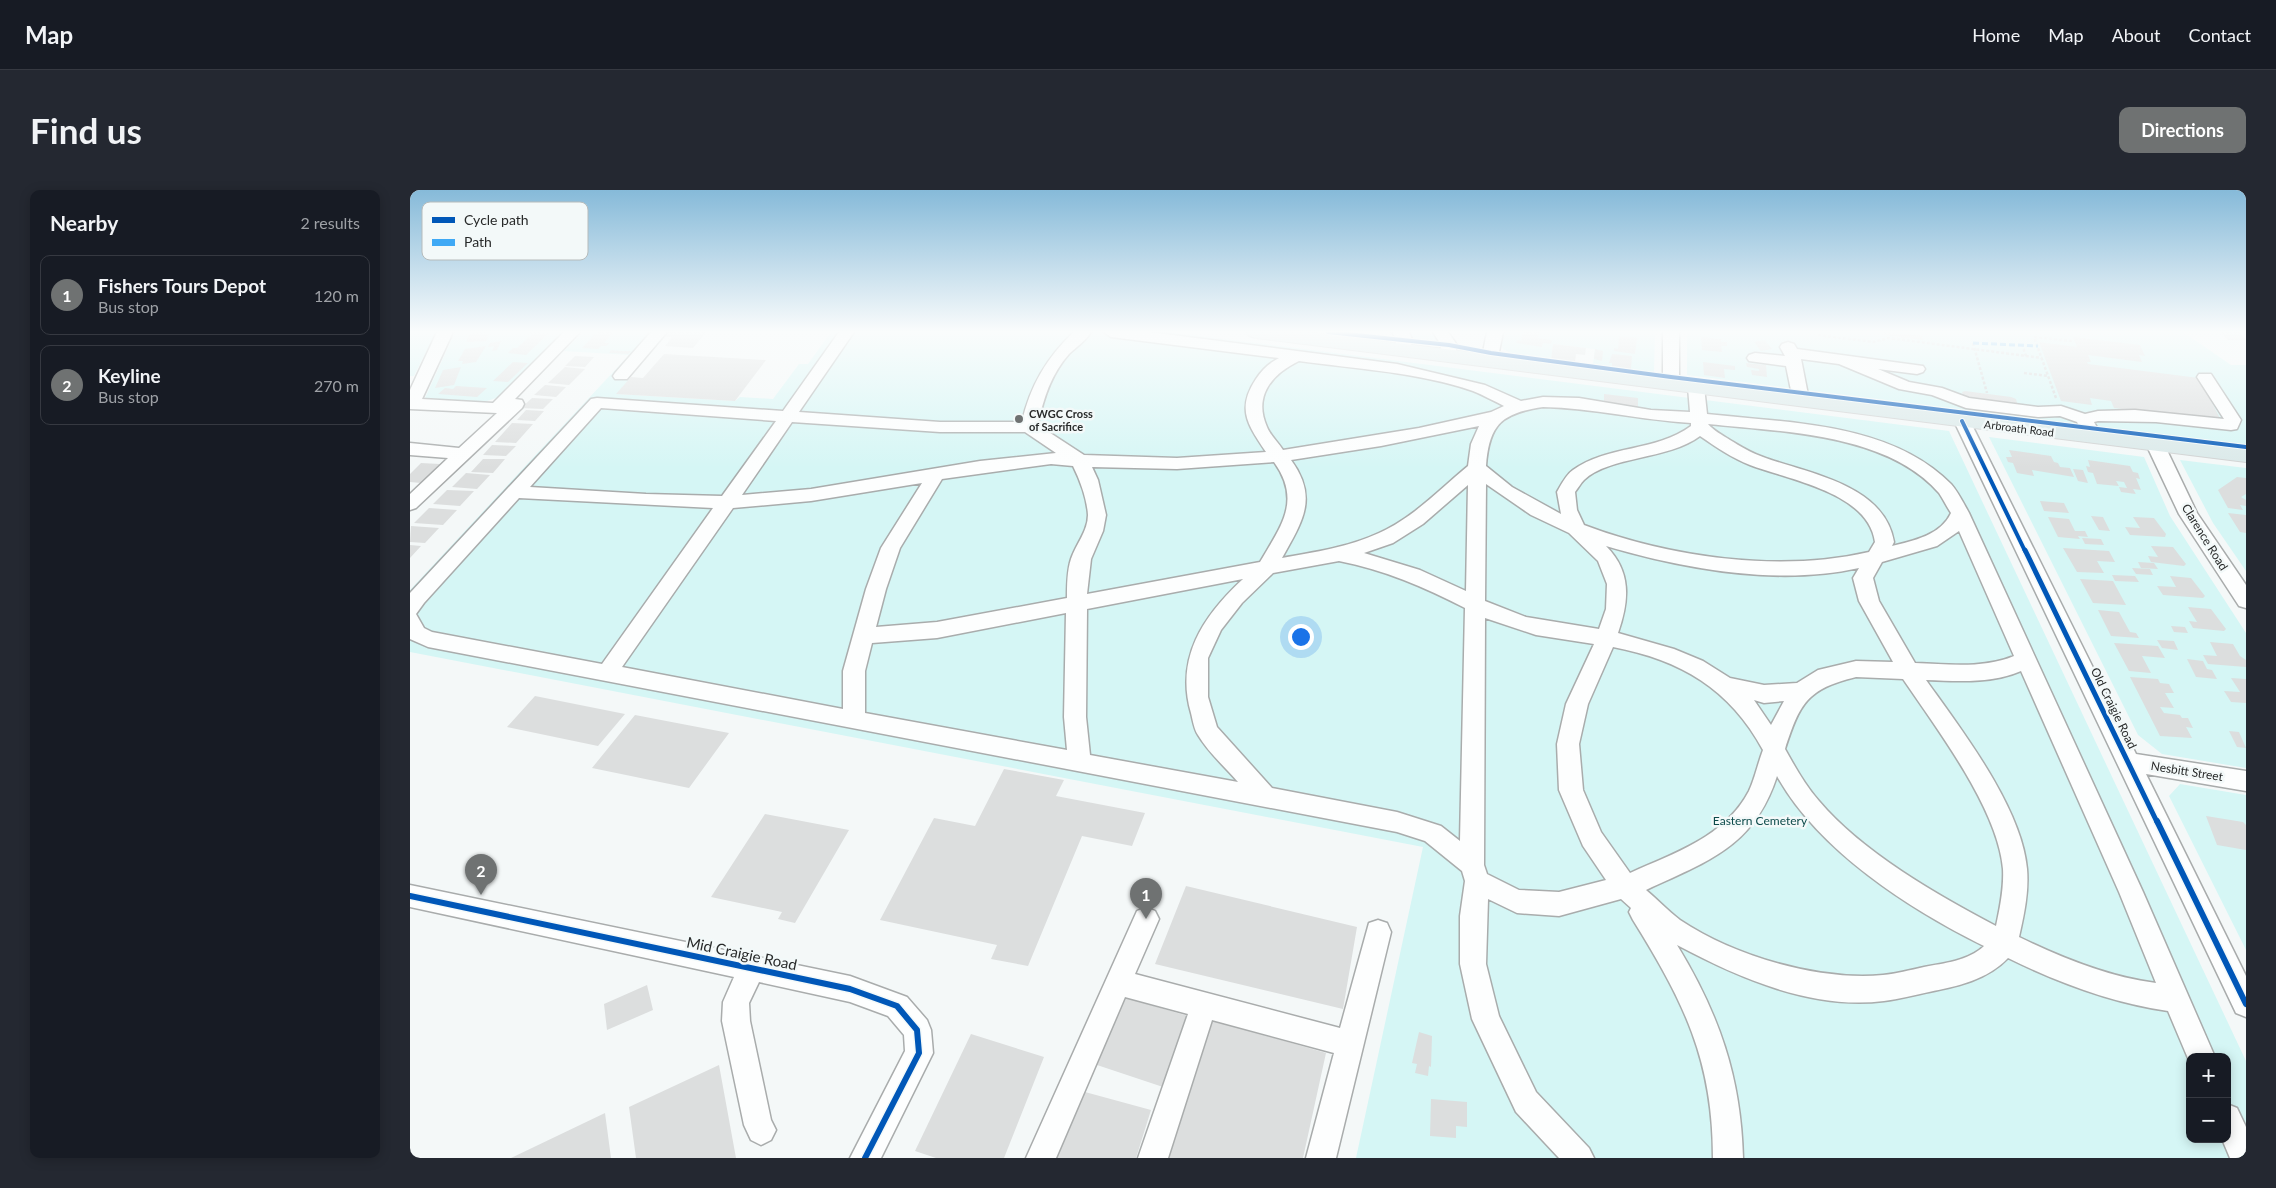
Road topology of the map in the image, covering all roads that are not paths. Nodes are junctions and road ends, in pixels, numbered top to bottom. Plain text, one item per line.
1 (424, 377) edge
2 (528, 377) edge
3 (545, 377) edge
4 (814, 377) edge
5 (1045, 377) edge
6 (1266, 377) edge
7 (1437, 377) edge
8 (1615, 377) edge
9 (1671, 377) edge
10 (1796, 377) edge
11 (1884, 377) edge
12 (2205, 377) dead end
13 (1671, 384) junction
14 (1696, 387) junction
15 (1801, 400) junction
16 (1519, 406) junction
17 (787, 415) junction
18 (1494, 416) junction
19 (1962, 421) junction
20 (1699, 423) junction
21 (1029, 427) junction
22 (2089, 428) junction
23 (2155, 444) junction
24 (410, 449) edge
25 (464, 454) junction
26 (1278, 455) junction
27 (2246, 455) edge
28 (1080, 461) junction
29 (1477, 468) junction
30 (935, 476) junction
31 (515, 492) junction
32 (726, 503) junction
33 (410, 504) edge
34 (1960, 513) junction
35 (1576, 529) junction
36 (1339, 554) junction
37 (1875, 557) junction
38 (1266, 569) junction
39 (2246, 601) edge
40 (1476, 604) junction
41 (1077, 605) junction
42 (410, 609) edge
43 (410, 620) edge
44 (863, 636) junction
45 (1606, 638) junction
46 (2026, 660) junction
47 (1908, 670) junction
48 (607, 673) junction
49 (1725, 685) junction
50 (1801, 691) junction
51 (854, 721) junction
52 (1774, 750) junction
53 (1080, 762) junction
54 (2129, 762) junction
55 (2246, 781) edge
56 (1265, 797) junction
57 (1475, 873) junction
58 (1625, 887) junction
59 (410, 896) edge
60 (1146, 919) dead end
61 (1378, 932) dead end
62 (2005, 943) junction
63 (753, 967) junction
64 (1118, 982) junction
65 (2175, 998) junction
66 (2246, 1004) edge
67 (1204, 1005) junction
68 (1350, 1044) junction
69 (2199, 1053) edge
70 (2231, 1127) edge
71 (761, 1130) dead end
72 (865, 1158) edge
73 (1041, 1158) edge
74 (1153, 1158) edge
75 (1321, 1158) edge
76 (1579, 1158) edge
77 (1728, 1158) edge
78 (2245, 1158) edge

1 - 2 street
3 - 25 street
4 - 17 street
5 - 21 street
6 - 26 street
7 - 16 street
8 - 13 main road, Arbroath Road
9 - 13 street
10 - 15 street
11 - 22 street
12 - 22 street
13 - 14 main road, Arbroath Road
14 - 15 main road, Arbroath Road
14 - 20 street
15 - 19 main road, Arbroath Road
16 - 18 street
16 - 20 street
17 - 21 street
17 - 31 street
17 - 32 street
18 - 26 street
18 - 29 street
19 - 22 main road, Arbroath Road
19 - 54 street, Old Craigie Road
20 - 34 street
20 - 35 street
20 - 37 street
21 - 28 street
22 - 23 main road, Arbroath Road
23 - 27 main road, Arbroath Road
23 - 39 street, Clarence Road
24 - 25 street
25 - 33 street
26 - 28 street
26 - 38 street
28 - 30 street
28 - 41 street
29 - 35 street
29 - 36 street
29 - 40 street
30 - 32 street
30 - 44 street
31 - 32 street
31 - 42 street
32 - 48 street
34 - 37 street
34 - 46 street
35 - 37 street
35 - 45 street
36 - 38 street
36 - 40 street
37 - 47 street
38 - 41 street
38 - 56 street
40 - 45 street
40 - 57 street
41 - 44 street
41 - 53 street
43 - 48 street
44 - 51 street
45 - 49 street
45 - 58 street
46 - 47 street
46 - 65 street
47 - 50 street
47 - 62 street
48 - 51 street
49 - 50 street
49 - 52 street
50 - 52 street
51 - 53 street
52 - 58 street
52 - 62 street
53 - 56 street
54 - 55 street, Nesbitt Street
54 - 66 street, Old Craigie Road
56 - 57 street
57 - 58 street
57 - 76 street
58 - 62 street
58 - 77 street
59 - 63 street, Mid Craigie Road
60 - 64 street
61 - 68 street
62 - 65 street
63 - 71 street
63 - 72 street, Mid Craigie Road
64 - 67 street
64 - 73 street
65 - 69 street
67 - 68 street
67 - 74 street
68 - 75 street
70 - 78 street

